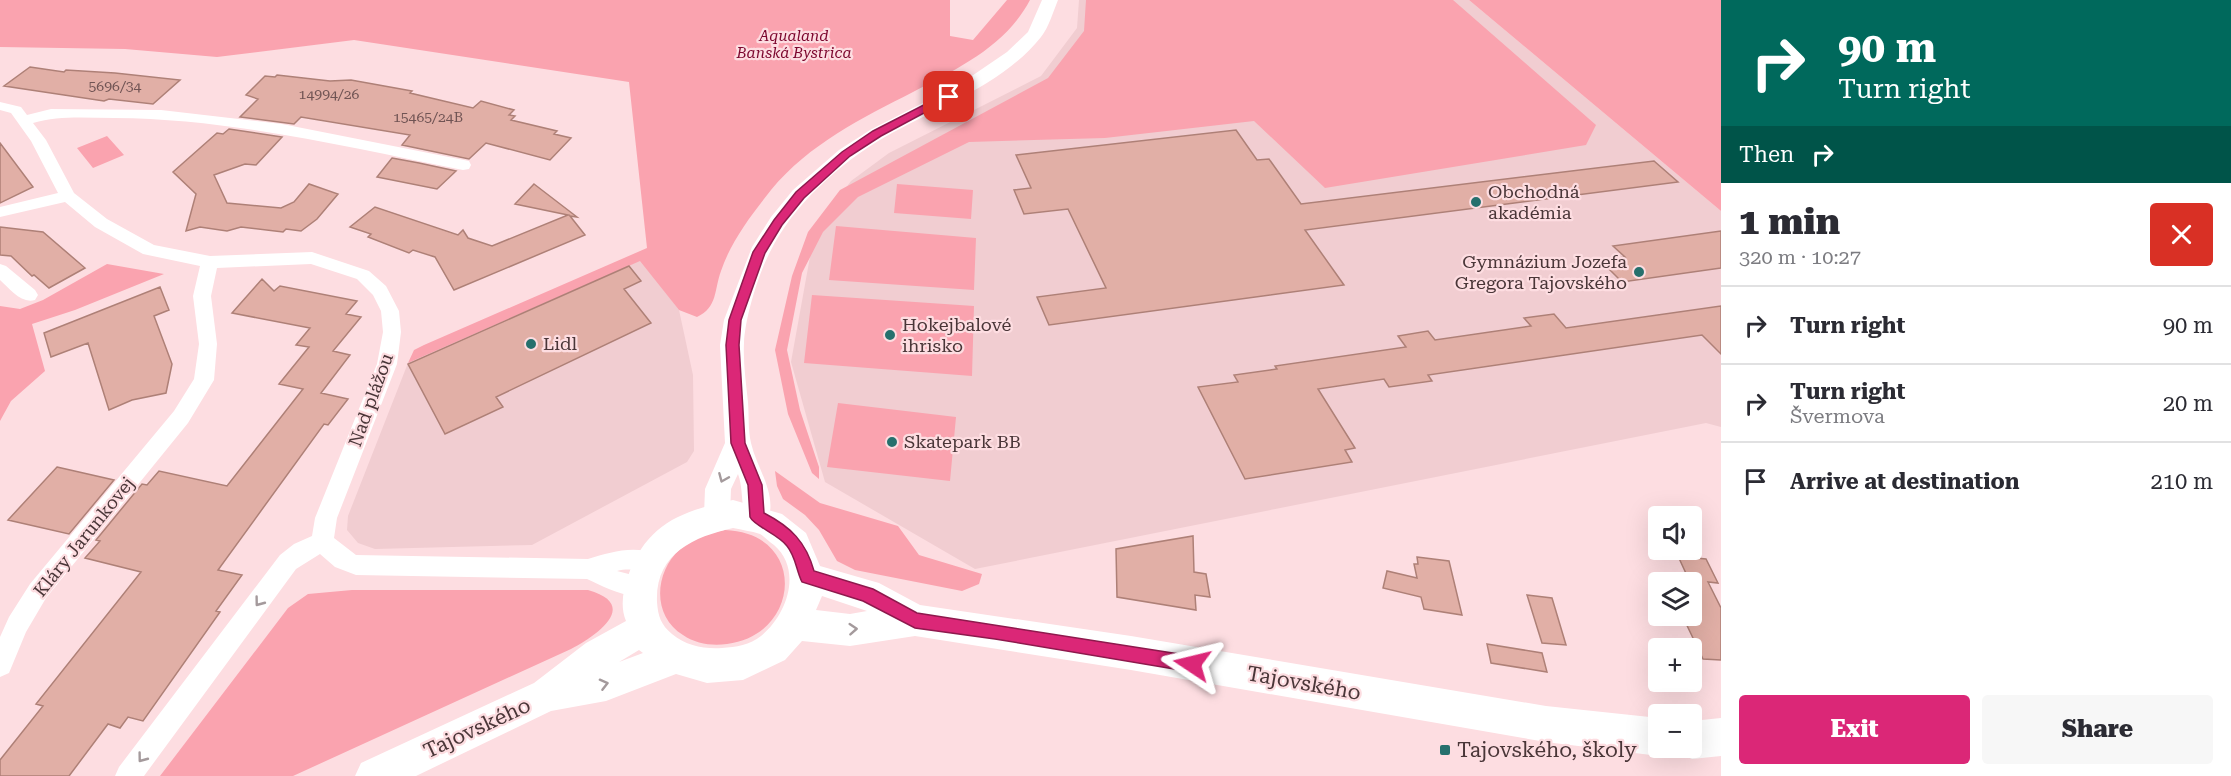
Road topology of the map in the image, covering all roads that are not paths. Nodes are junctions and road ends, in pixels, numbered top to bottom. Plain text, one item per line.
1 (1050, 0) edge
2 (0, 106) edge
3 (24, 121) junction
4 (463, 165) dead end
5 (68, 196) junction
6 (0, 212) edge
7 (210, 262) junction
8 (0, 270) edge
9 (29, 295) dead end
10 (738, 443) junction
11 (717, 515) junction
12 (757, 517) junction
13 (322, 543) junction
14 (644, 573) junction
15 (808, 577) junction
16 (915, 620) junction
17 (795, 624) junction
18 (646, 628) junction
19 (675, 657) junction
20 (0, 665) edge
21 (547, 695) junction
22 (1648, 736) edge
23 (128, 776) edge
24 (374, 776) edge

1 - 10 street
2 - 3 street, Nad plážou
3 - 4 street
3 - 5 street, Nad plážou
5 - 6 street
5 - 7 street, Nad plážou
7 - 13 street, Nad plážou
7 - 20 street, Kláry Jarunkovej
8 - 9 street
10 -> 11 street
10 - 12 street
11 - 12 main road
11 - 14 main road
12 - 15 main road
13 - 14 street
13 -> 23 street
14 - 18 main road
15 - 16 main road, Tajovského
15 - 17 main road
17 -> 16 main road, Tajovského
16 - 22 main road, Tajovského
17 - 19 main road
18 - 19 main road
18 - 21 main road, Tajovského
21 -> 19 main road, Tajovského
21 - 24 main road, Tajovského

